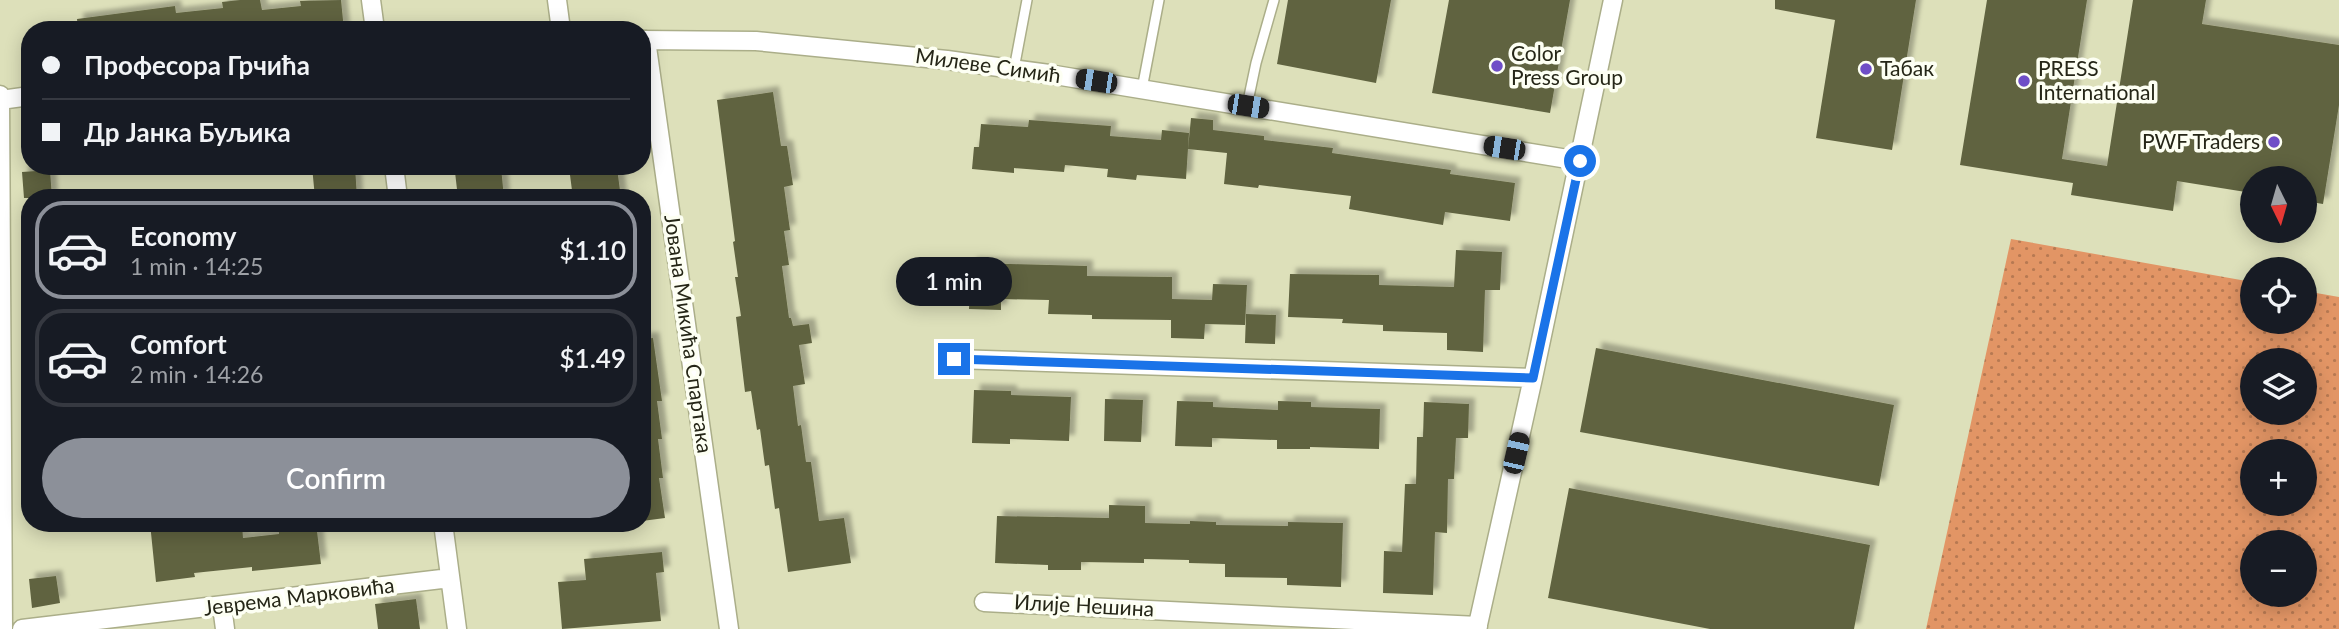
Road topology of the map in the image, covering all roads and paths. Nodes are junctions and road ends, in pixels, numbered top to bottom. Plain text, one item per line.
1 (371, 0) edge
2 (557, 0) edge
3 (1027, 0) edge
4 (1159, 0) edge
5 (1274, 0) edge
6 (1613, 0) edge
7 (374, 21) edge
8 (560, 21) edge
9 (651, 40) edge
10 (1014, 69) junction
11 (651, 89) edge
12 (1142, 89) junction
13 (21, 97) edge
14 (0, 98) edge
15 (1248, 106) junction
16 (1580, 161) junction
17 (954, 359) dead end
18 (1533, 378) junction
19 (444, 532) edge
20 (450, 578) junction
21 (984, 602) dead end
22 (222, 606) junction
23 (1477, 627) edge
24 (3, 629) edge
25 (22, 629) edge
26 (225, 629) edge
27 (457, 629) edge
28 (729, 629) edge

1 - 7 street
2 - 8 street
3 - 10 lane
4 - 12 lane
5 - 15 lane
6 - 16 street
9 - 10 street, Милеве Симић
10 - 12 street, Милеве Симић
11 - 28 street, Јована Микића Спартака
12 - 15 street, Милеве Симић
13 - 14 street
14 - 24 street
15 - 16 street, Милеве Симић
16 - 18 street
17 - 18 street
18 - 23 street
19 - 20 street
20 - 22 street, Јеврема Марковића
20 - 27 street
21 - 23 street, Илије Нешина
22 - 25 street, Јеврема Марковића
22 - 26 street

